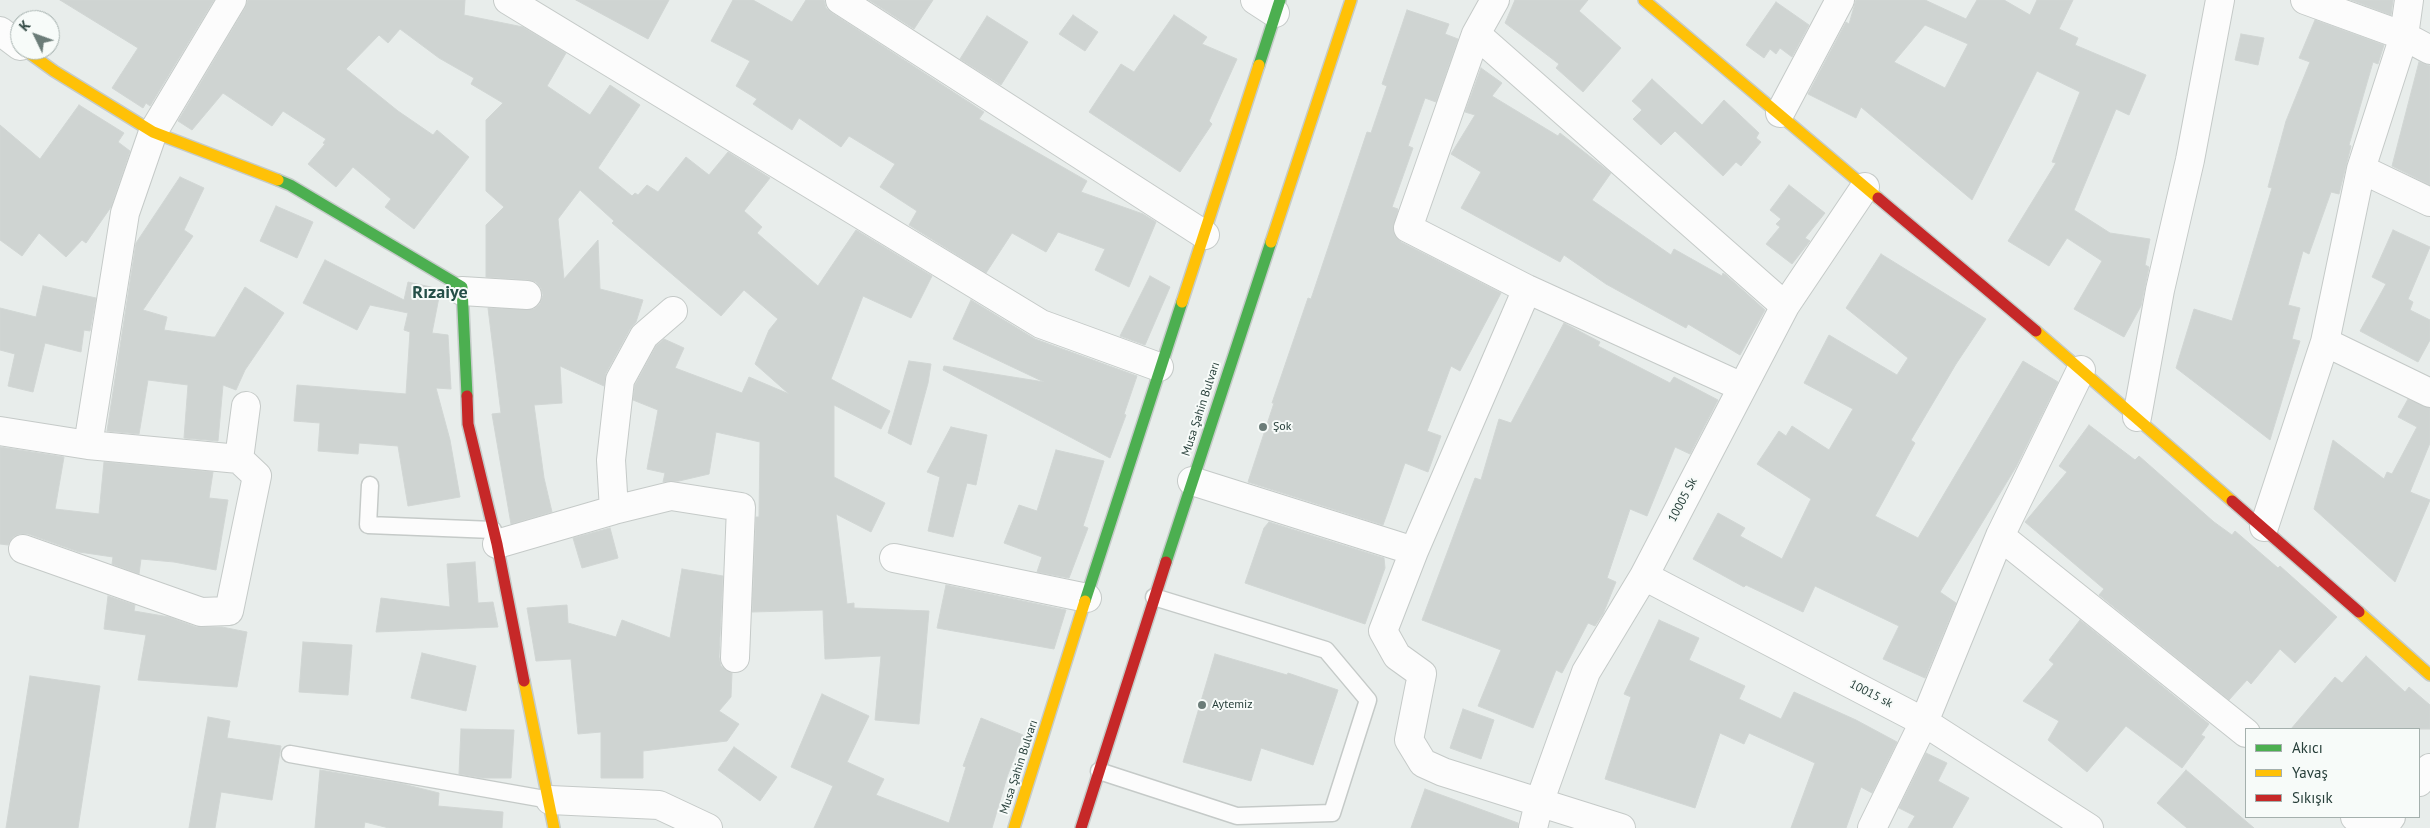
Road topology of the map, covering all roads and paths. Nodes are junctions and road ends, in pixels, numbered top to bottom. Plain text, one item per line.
1 (232, 0) edge
2 (508, 0) edge
3 (840, 0) edge
4 (1351, 0) edge
5 (1495, 0) edge
6 (1644, 0) edge
7 (1840, 0) edge
8 (2220, 0) edge
9 (2305, 0) edge
10 (2410, 0) edge
11 (1270, 4) edge
12 (1476, 34) junction
13 (2404, 36) junction
14 (2430, 50) edge
15 (39, 60) edge
16 (1780, 113) junction
17 (153, 132) junction
18 (2361, 169) junction
19 (1865, 187) junction
20 (2430, 202) edge
21 (1205, 235) junction
22 (1527, 289) junction
23 (462, 291) junction
24 (527, 295) dead end
25 (1786, 306) junction
26 (673, 311) dead end
27 (2325, 342) junction
28 (1159, 367) junction
29 (2081, 370) junction
30 (1742, 388) junction
31 (2430, 393) edge
32 (246, 406) dead end
33 (2137, 417) junction
34 (0, 430) edge
35 (88, 445) junction
36 (239, 459) junction
37 (1192, 481) junction
38 (370, 485) dead end
39 (614, 510) junction
40 (2264, 527) junction
41 (2000, 536) junction
42 (495, 537) junction
43 (23, 549) dead end
44 (1414, 551) junction
45 (894, 558) dead end
46 (1644, 576) junction
47 (1154, 597) junction
48 (1086, 598) junction
49 (735, 658) dead end
50 (2430, 675) edge
51 (1924, 722) junction
52 (2245, 732) edge
53 (290, 754) dead end
54 (2430, 768) edge
55 (1099, 771) junction
56 (2420, 781) edge
57 (550, 800) junction
58 (1536, 816) edge
59 (2356, 818) edge
60 (2390, 818) edge
61 (554, 828) edge
62 (708, 828) edge
63 (1014, 828) edge
64 (1081, 828) edge
65 (1621, 828) edge
66 (1872, 828) edge
67 (2089, 828) edge
68 (2370, 828) edge
69 (2382, 828) edge

1 - 17 street
2 - 28 street
3 - 21 street
4 - 37 street, Musa Şahin Bulvarı
5 - 12 street
6 - 16 street
7 - 16 street
8 - 33 street
9 - 13 street
10 - 13 street
11 - 21 street, Musa Şahin Bulvarı
12 - 22 street
12 - 25 street
13 - 14 street
13 - 18 street
15 - 17 street
16 - 19 street
17 - 23 street
17 - 35 street
18 - 20 street
18 - 27 street
19 - 25 street, 10005 Sk
19 - 29 street
21 - 28 street, Musa Şahin Bulvarı
22 - 30 street
22 - 44 street
23 - 24 street
23 - 42 street
25 - 30 street, 10005 Sk
26 - 39 street
27 - 31 street
27 - 40 street
28 - 48 street, Musa Şahin Bulvarı
29 - 33 street
29 - 41 street
30 - 46 street, 10005 Sk
32 - 36 street
33 - 40 street
34 - 35 street
35 - 36 street
36 - 43 street
37 - 44 street
37 - 47 street, Musa Şahin Bulvarı
38 - 42 lane
39 - 42 street
39 - 49 street
40 - 50 street
41 - 51 street
41 - 52 street
42 - 57 street
44 - 58 street
45 - 48 street
46 - 51 street, 10015 sk
46 - 58 street, 10005 Sk
47 - 55 street, Musa Şahin Bulvarı
47 - 55 lane
48 - 63 street, Musa Şahin Bulvarı
51 - 66 street
51 - 67 street, 10015 sk
53 - 57 lane
54 - 56 street
55 - 64 street, Musa Şahin Bulvarı
57 - 61 street
57 - 62 street
58 - 65 street
59 - 68 street
60 - 69 street

